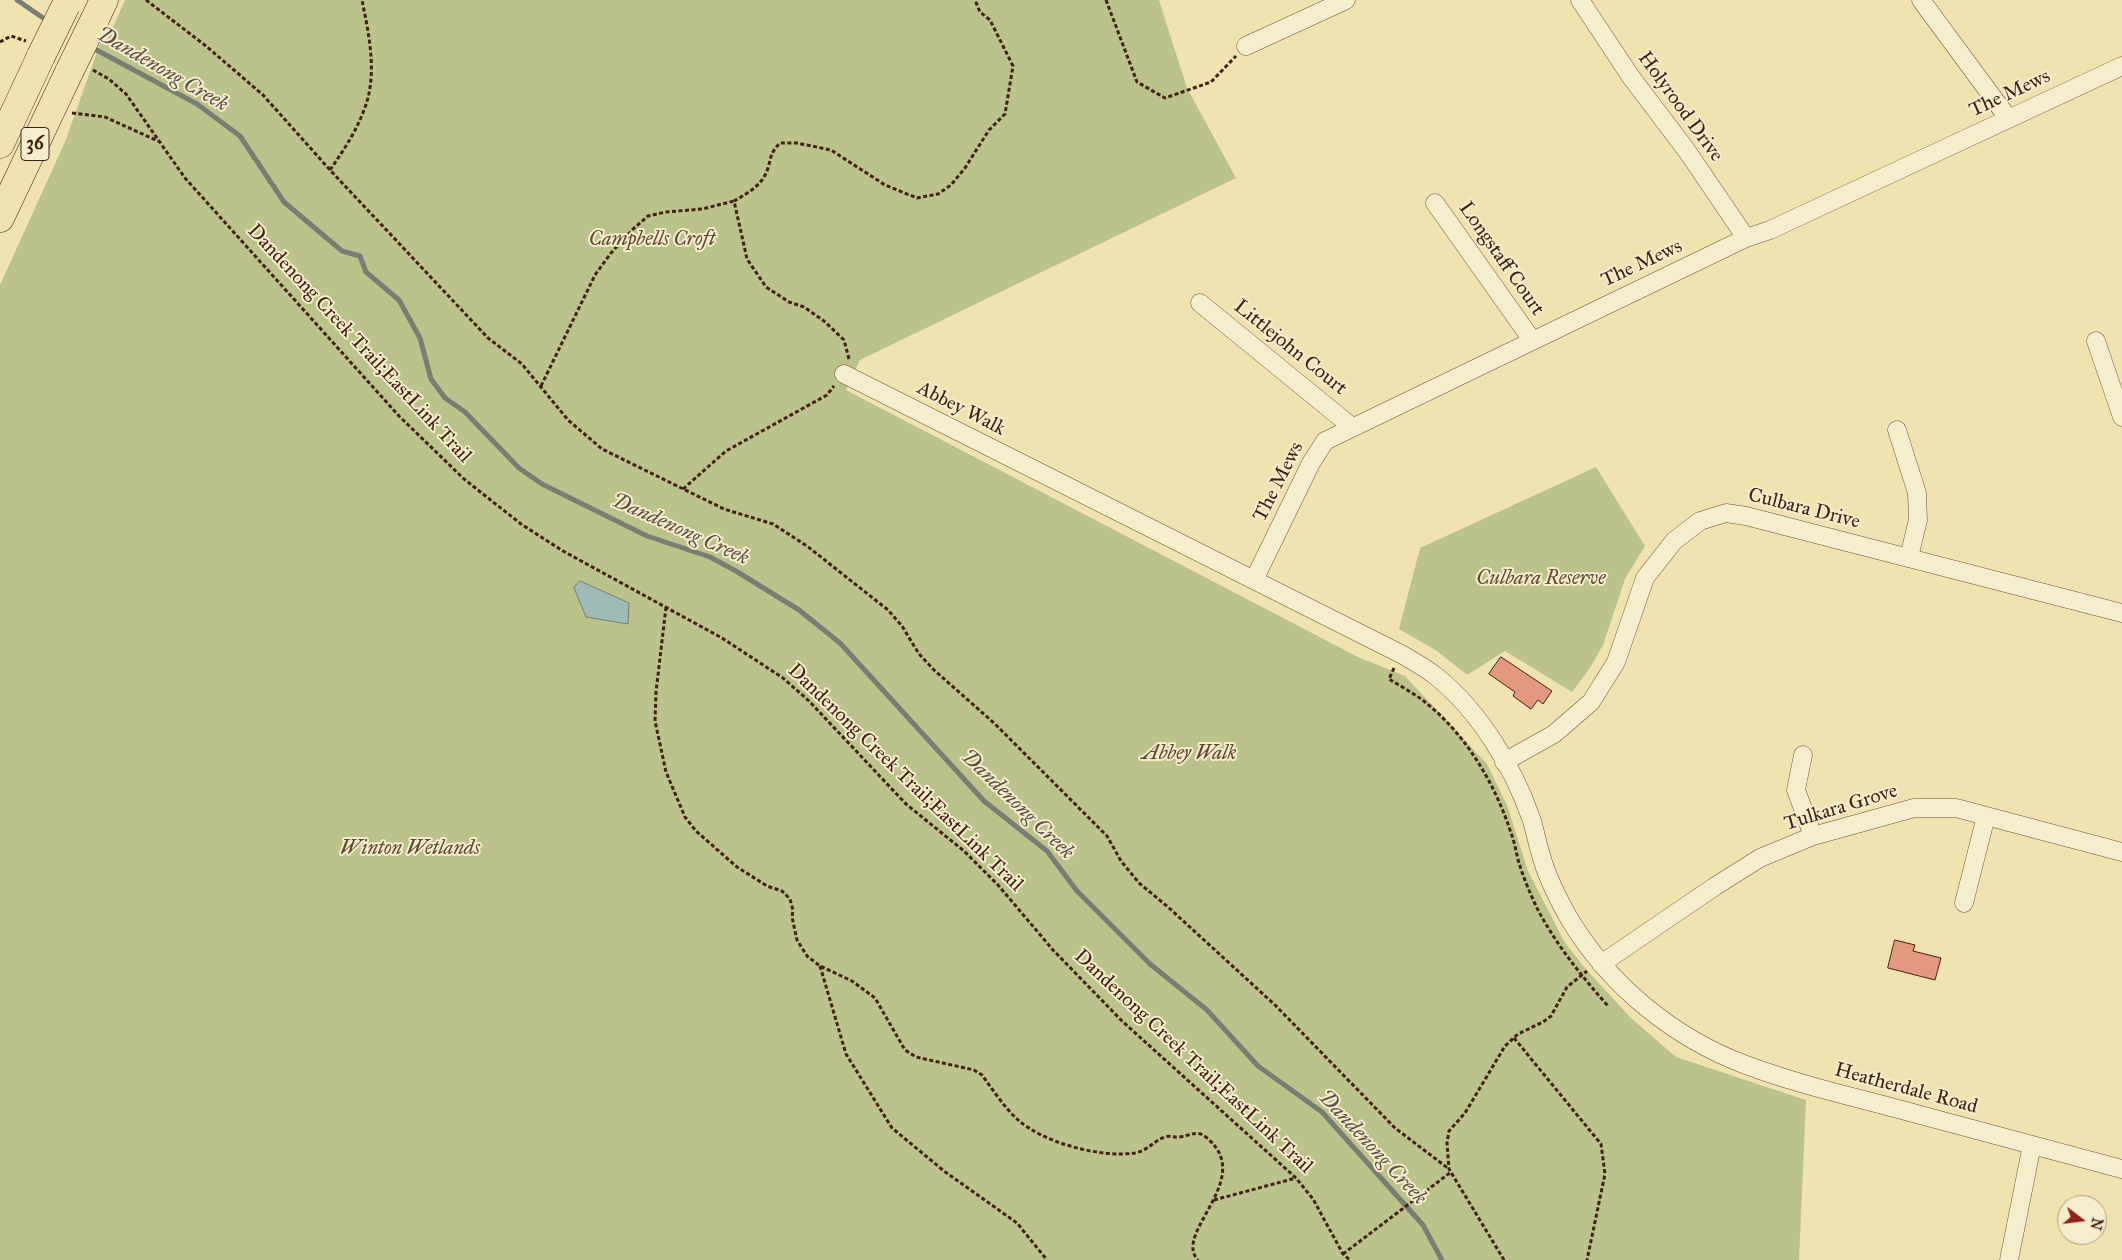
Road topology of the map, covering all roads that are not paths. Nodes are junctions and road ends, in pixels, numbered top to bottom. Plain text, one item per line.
1 (1346, 0) edge
2 (1580, 0) edge
3 (1921, 0) edge
4 (68, 3) edge
5 (100, 9) edge
6 (1246, 46) road end
7 (2122, 66) edge
8 (2008, 118) junction
9 (0, 144) edge
10 (1435, 203) dead end
11 (0, 218) edge
12 (1746, 238) junction
13 (1200, 303) dead end
14 (1532, 340) junction
15 (2096, 341) dead end
16 (844, 374) road end
17 (2122, 418) edge
18 (1352, 427) junction
19 (1897, 430) dead end
20 (1908, 557) junction
21 (1254, 580) junction
22 (2122, 613) edge
23 (1803, 755) dead end
24 (1504, 762) junction
25 (1986, 816) junction
26 (1813, 836) junction
27 (2122, 852) edge
28 (1964, 903) dead end
29 (1601, 964) junction
30 (1685, 1034) joint
31 (2032, 1145) junction
32 (2122, 1169) edge
33 (2009, 1260) edge

1 - 6 street
2 - 12 street, Holyrood Drive
3 - 8 street
4 - 9 main road, 36, bridge
5 - 11 main road, 36, bridge
7 - 8 street, The Mews
8 - 12 street, The Mews
10 - 14 street, Longstaff Court
12 - 14 street, The Mews
13 - 18 street, Littlejohn Court
14 - 18 street, The Mews
15 - 17 street
16 - 21 street, Abbey Walk
18 - 21 street, The Mews
19 - 20 street
20 - 22 street, Culbara Drive
20 - 24 street, Culbara Drive
21 - 24 street, Abbey Walk
23 - 26 street
24 - 29 street, Abbey Walk
25 - 26 street, Tulkara Grove
25 - 27 street, Tulkara Grove
25 - 28 street
26 - 29 street, Tulkara Grove
29 - 30 street, Abbey Walk
30 - 31 street, Heatherdale Road
31 - 32 street, Heatherdale Road
31 - 33 street

